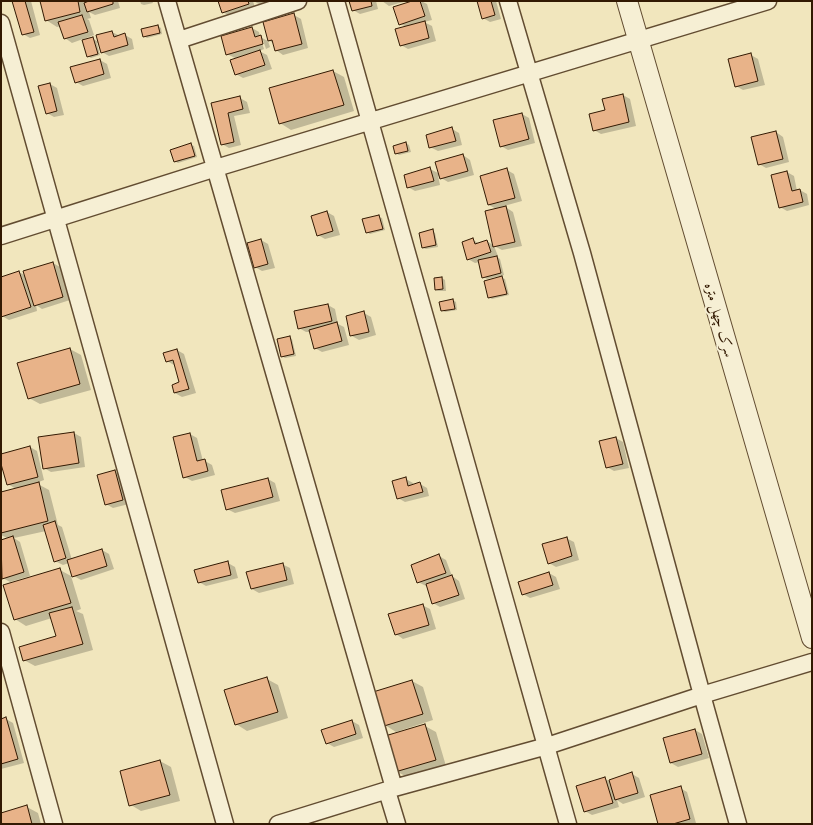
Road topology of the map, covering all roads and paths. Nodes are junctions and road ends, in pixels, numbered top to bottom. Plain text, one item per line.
1 (167, 1) edge
2 (298, 1) edge
3 (336, 1) edge
4 (508, 1) edge
5 (627, 1) edge
6 (768, 1) edge
7 (1, 23) edge
8 (179, 40) junction
9 (638, 41) junction
10 (530, 73) junction
11 (370, 122) junction
12 (216, 168) junction
13 (56, 218) junction
14 (1, 236) edge
15 (1, 632) edge
16 (812, 638) edge
17 (812, 662) edge
18 (702, 695) junction
19 (547, 746) junction
20 (390, 790) junction
21 (54, 824) edge
22 (226, 824) edge
23 (278, 824) edge
24 (397, 824) edge
25 (568, 824) edge
26 (738, 824) edge

1 - 8 street
2 - 8 street
3 - 11 street
4 - 10 street
5 - 9 street, سرک چهل متره
6 - 9 street
7 - 13 street
8 - 12 street
9 - 10 street
9 - 16 street, سرک چهل متره
10 - 11 street
10 - 18 street
11 - 12 street
11 - 19 street
12 - 13 street
12 - 20 street
13 - 14 street
13 - 22 street
15 - 21 street
17 - 18 street
18 - 19 street
18 - 26 street
19 - 20 street
19 - 25 street
20 - 23 street
20 - 24 street

